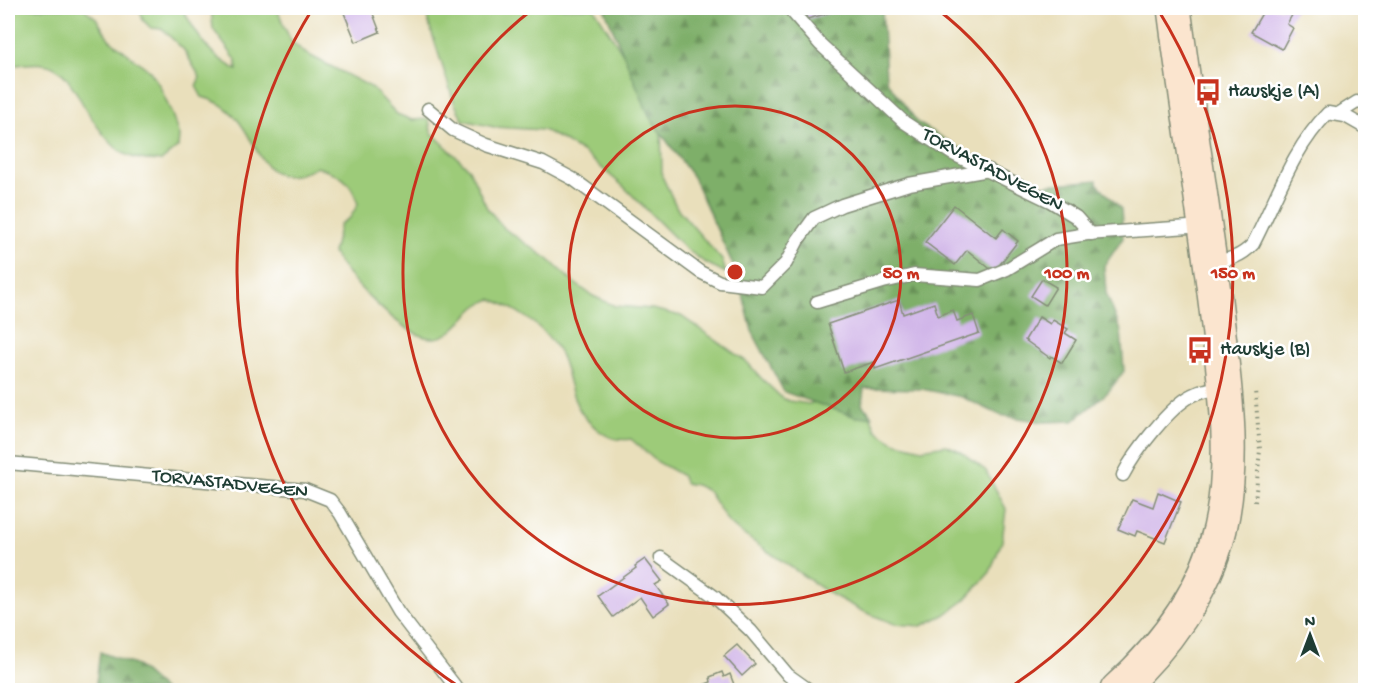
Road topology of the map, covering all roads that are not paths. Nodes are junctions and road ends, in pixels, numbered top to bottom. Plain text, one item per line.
1 (789, 8) edge
2 (1174, 8) edge
3 (1365, 104) edge
4 (428, 109) dead end
5 (1338, 114) junction
6 (1365, 128) edge
7 (989, 170) junction
8 (1205, 226) junction
9 (1091, 234) junction
10 (1211, 262) junction
11 (817, 302) dead end
12 (1225, 386) junction
13 (8, 463) edge
14 (1123, 475) dead end
15 (661, 558) dead end
16 (458, 690) edge
17 (809, 690) edge
18 (1117, 690) edge

1 - 7 lane, TORVASTADVEGEN
2 - 8 main road
3 - 5 lane
4 - 7 lane
5 - 6 lane
5 - 10 lane
7 - 9 lane, TORVASTADVEGEN
8 - 9 lane, TORVASTADVEGEN
8 - 10 main road
9 - 11 lane, TORVASTADVEGEN
10 - 12 main road
12 - 14 lane
12 - 18 main road
13 - 16 lane, TORVASTADVEGEN
15 - 17 lane

